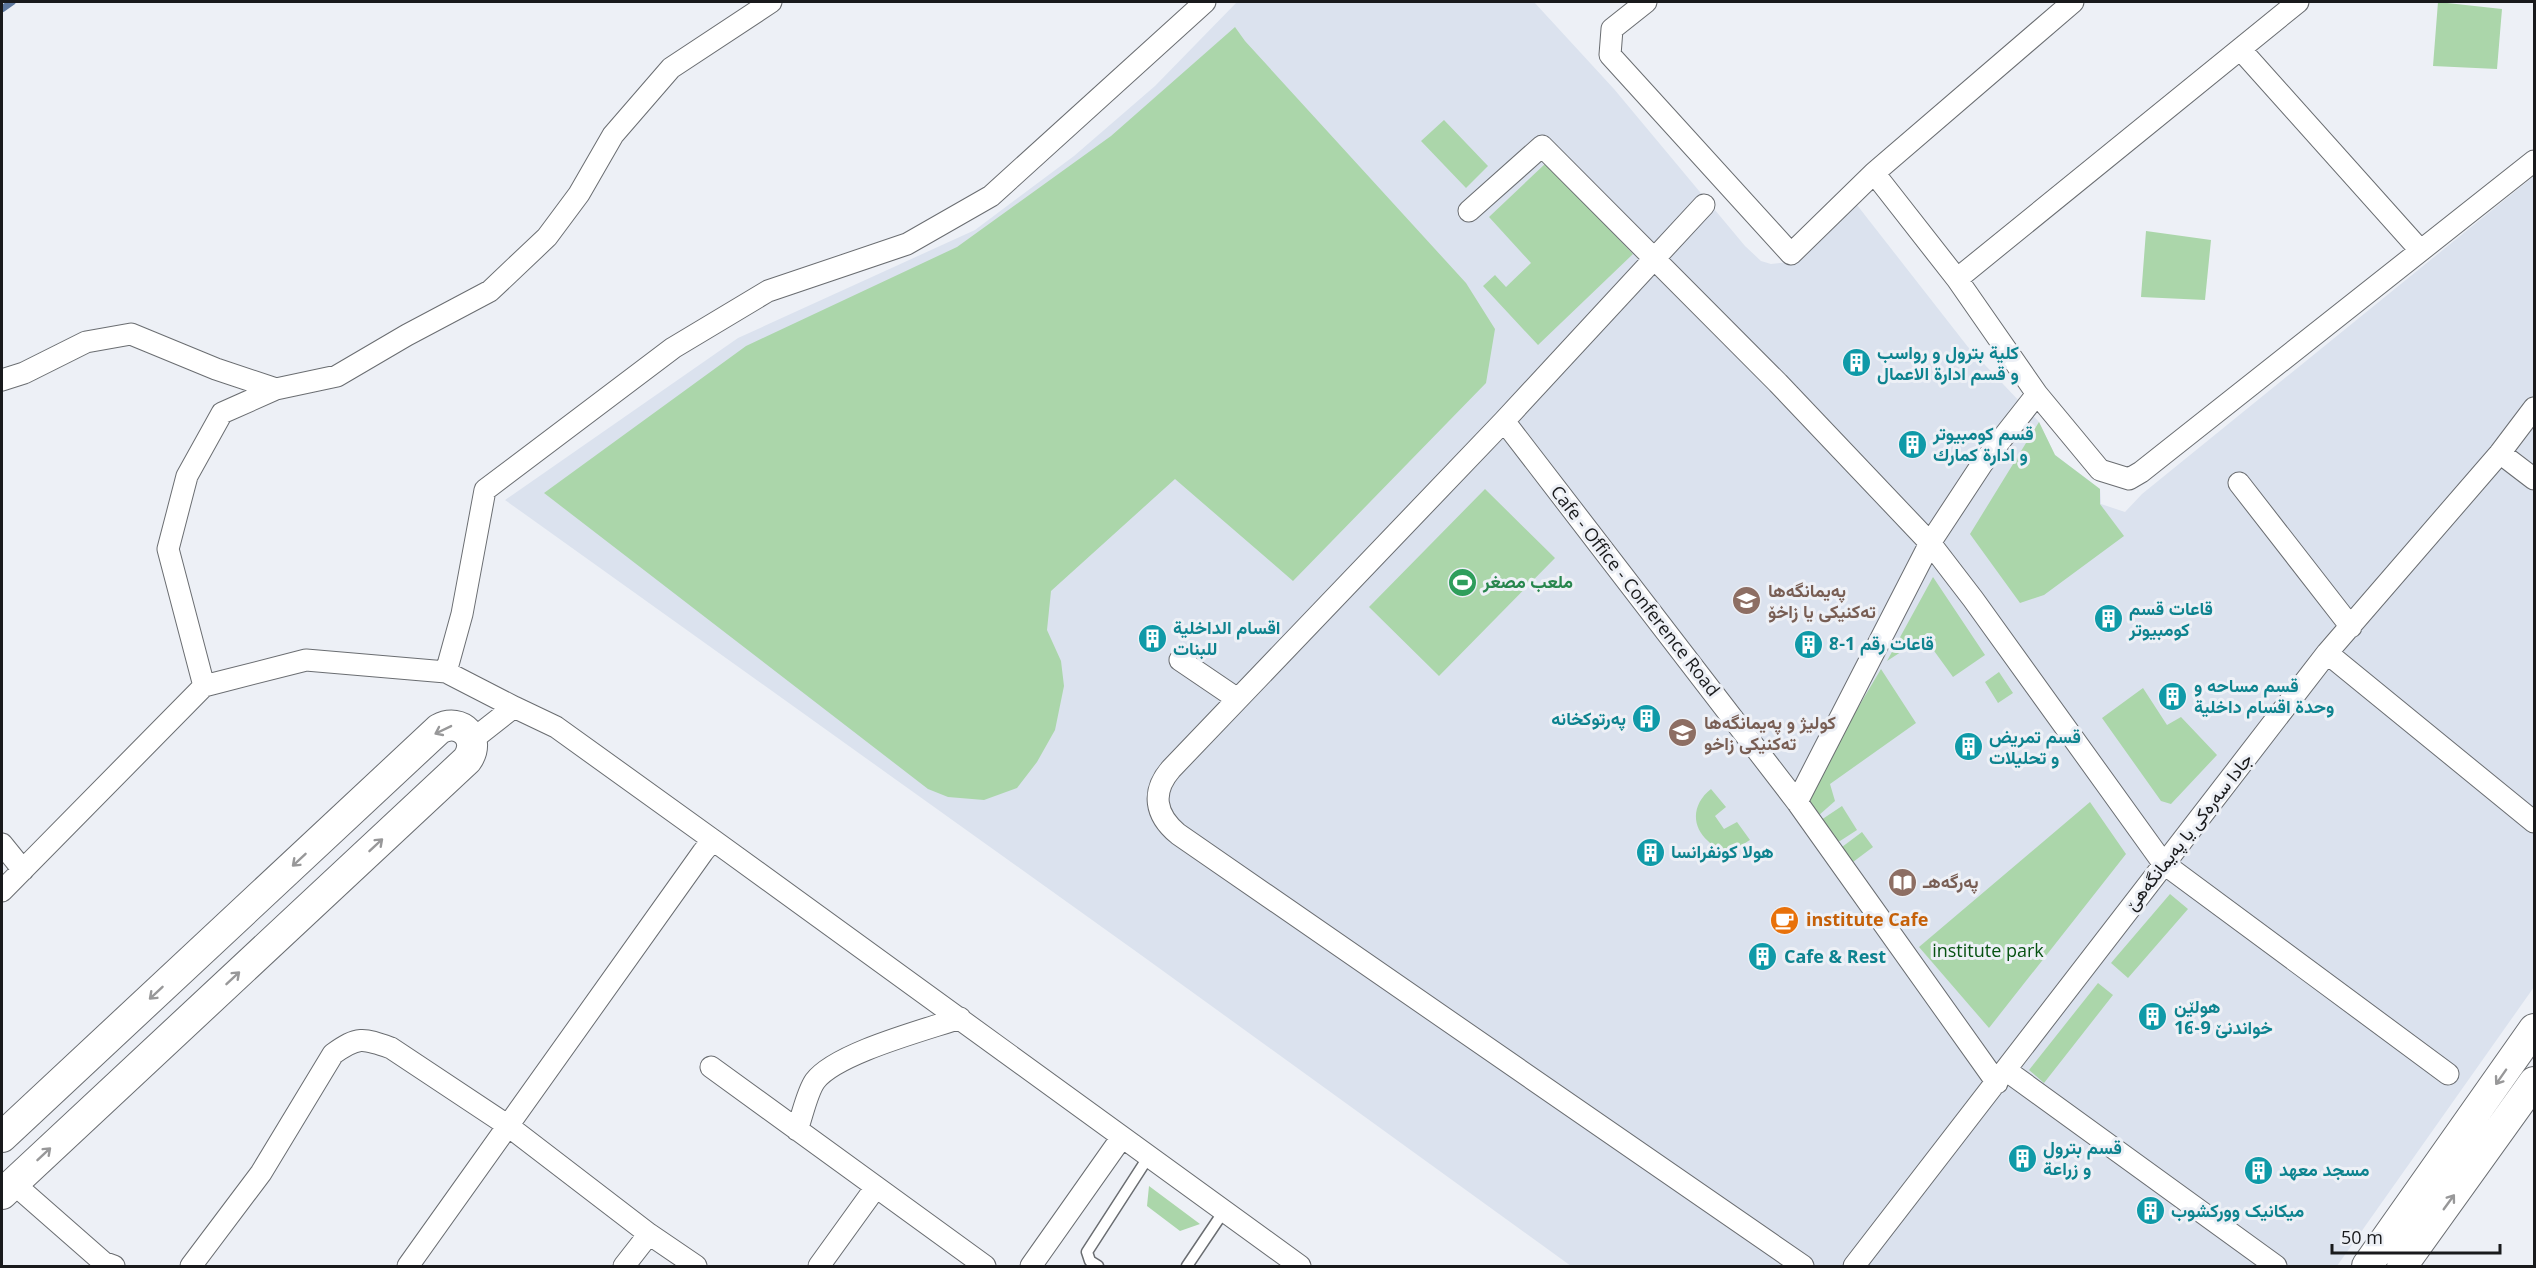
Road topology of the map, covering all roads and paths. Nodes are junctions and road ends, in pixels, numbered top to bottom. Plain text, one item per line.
1 (771, 2) edge
2 (1205, 2) edge
3 (1646, 2) edge
4 (2298, 2) edge
5 (2062, 5) edge
6 (2241, 50) junction
7 (2535, 161) edge
8 (1874, 173) junction
9 (1704, 205) dead end
10 (1469, 211) dead end
11 (2420, 250) junction
12 (1653, 257) junction
13 (1957, 279) junction
14 (2, 380) edge
15 (276, 389) junction
16 (2037, 394) junction
17 (2535, 408) edge
18 (1504, 421) junction
19 (2500, 453) junction
20 (2535, 479) edge
21 (2240, 483) dead end
22 (1930, 543) junction
23 (2351, 627) junction
24 (2327, 653) junction
25 (1180, 660) dead end
26 (446, 672) junction
27 (204, 686) junction
28 (1236, 698) junction
29 (514, 707) junction
30 (472, 740) junction
31 (1797, 802) junction
32 (2535, 822) edge
33 (713, 840) junction
34 (2, 844) edge
35 (2163, 863) junction
36 (23, 870) junction
37 (2, 891) edge
38 (960, 1018) junction
39 (2535, 1029) edge
40 (711, 1067) dead end
41 (2448, 1074) dead end
42 (2002, 1077) junction
43 (2535, 1082) edge
44 (507, 1125) junction
45 (797, 1130) junction
46 (2, 1137) edge
47 (1122, 1137) junction
48 (1149, 1156) junction
49 (876, 1187) junction
50 (7, 1188) edge
51 (1224, 1211) junction
52 (649, 1234) junction
53 (114, 1266) edge
54 (191, 1266) edge
55 (408, 1266) edge
56 (624, 1266) edge
57 (696, 1266) edge
58 (819, 1266) edge
59 (984, 1266) edge
60 (1031, 1266) edge
61 (1098, 1266) edge
62 (1187, 1266) edge
63 (1300, 1266) edge
64 (1803, 1266) edge
65 (1854, 1266) edge
66 (2276, 1266) edge
67 (2367, 1266) edge
68 (2402, 1266) edge

1 - 15 street
2 - 26 street
3 - 8 street
4 - 6 street
5 - 8 street
6 - 11 street
6 - 13 street
7 - 11 street
8 - 13 street
9 - 12 street
10 - 12 street
11 - 16 street
12 - 18 street
12 - 22 street
13 - 16 street
14 - 15 street
15 - 27 street
16 - 22 street
17 - 19 street, جادا سه‌ره‌كى يا په‌يمانگه‌هێ
18 - 28 street
18 - 31 street, Cafe - Office - Conference Road
19 - 20 street
19 - 23 street, جادا سه‌ره‌كى يا په‌يمانگه‌هێ
21 - 23 street
22 - 31 street
22 - 35 street
23 - 24 street, جادا سه‌ره‌كى يا په‌يمانگه‌هێ
24 - 32 street
24 - 35 street, جادا سه‌ره‌كى يا په‌يمانگه‌هێ
25 - 28 street
26 - 27 street
26 - 29 street
27 - 36 street
28 - 64 street
29 - 30 street
29 - 33 street
30 -> 46 street
50 -> 30 street
31 - 42 street, Cafe - Office - Conference Road
33 - 38 street
33 - 44 street
34 - 36 street
35 - 41 street
35 - 42 street, جادا سه‌ره‌كى يا په‌يمانگه‌هێ
36 - 37 street
38 - 45 street
38 - 47 street
39 -> 67 street
40 - 45 street
42 - 65 street, جادا سه‌ره‌كى يا په‌يمانگه‌هێ
42 - 66 street, Cafe - Office - Conference Road
68 -> 43 street
44 - 52 street
44 - 54 street
44 - 55 street
45 - 49 street
47 - 48 street
47 - 60 street
48 - 51 street
48 - 61 lane
49 - 58 street
49 - 59 street
50 - 53 street
51 - 62 lane
51 - 63 street
52 - 56 street
52 - 57 street

